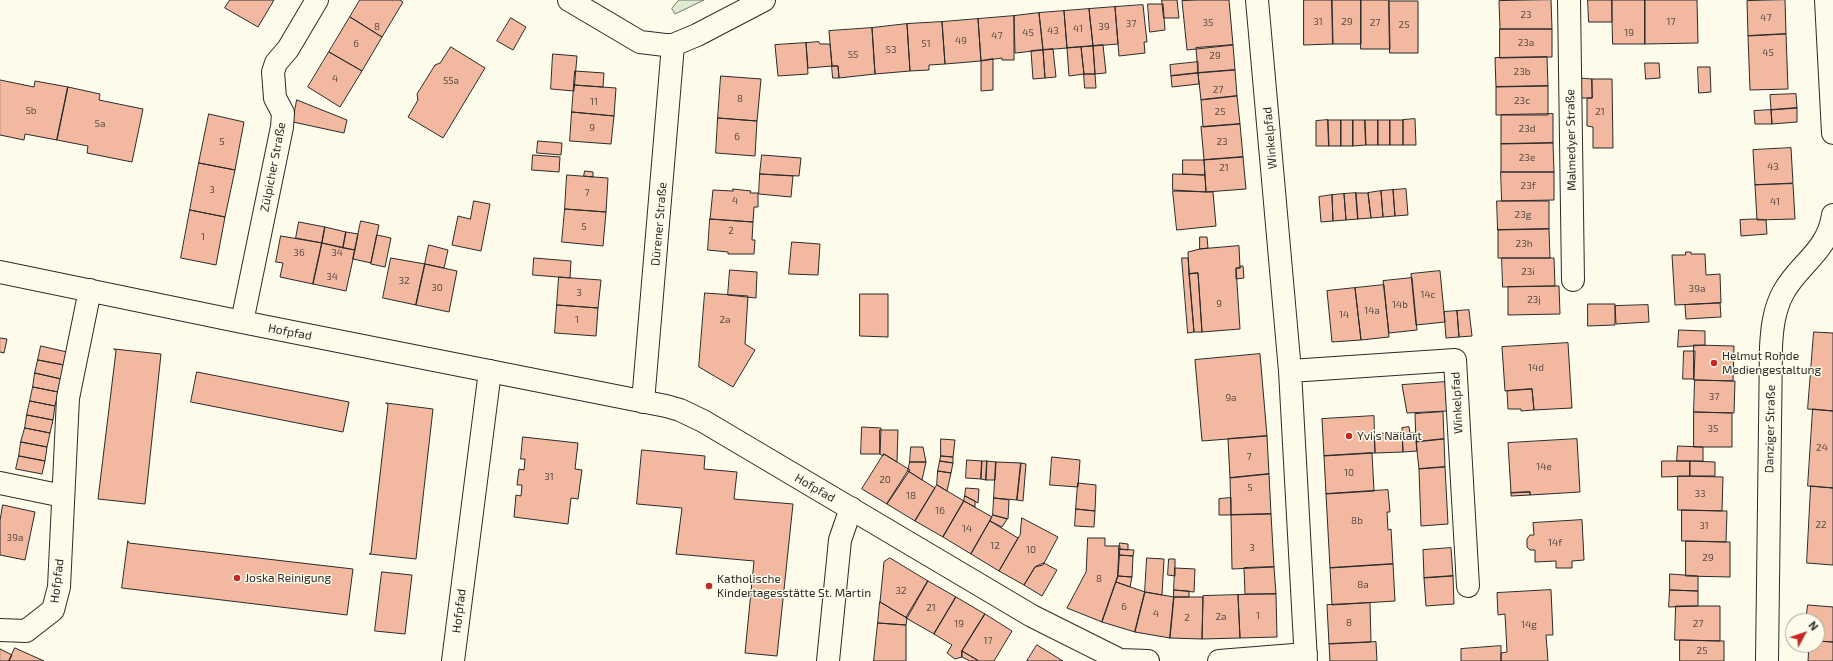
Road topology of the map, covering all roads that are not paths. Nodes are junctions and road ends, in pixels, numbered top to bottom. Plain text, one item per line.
1 (317, 0) edge
2 (569, 0) edge
3 (764, 0) edge
4 (1257, 0) edge
5 (1568, 0) edge
6 (1826, 0) edge
7 (673, 45) junction
8 (1833, 133) edge
9 (1833, 215) edge
10 (0, 272) edge
11 (1573, 280) dead end
12 (90, 290) junction
13 (242, 322) junction
14 (490, 371) junction
15 (1290, 371) junction
16 (643, 402) junction
17 (0, 483) edge
18 (63, 496) junction
19 (851, 508) junction
20 (1468, 586) dead end
21 (2, 631) edge
22 (1306, 658) edge
23 (1120, 660) edge
24 (453, 661) edge
25 (828, 661) edge
26 (1148, 661) edge
27 (1219, 661) edge
28 (1767, 661) edge

1 - 13 street, Zülpicher Straße
2 - 7 street
3 - 7 street
4 - 15 street, Winkelpfad
5 - 11 street, Malmedyer Straße
6 - 8 street
7 - 16 street, Dürener Straße
9 - 28 street, Danziger Straße
10 - 12 street, Hofpfad
12 - 13 street, Hofpfad
12 - 18 street, Hofpfad
13 - 14 street, Hofpfad
14 - 16 street, Hofpfad
14 - 24 street, Hofpfad
15 - 20 street, Winkelpfad
15 - 22 street, Winkelpfad
16 - 19 street, Hofpfad
17 - 18 street
18 - 21 street, Hofpfad
19 - 23 street, Hofpfad
19 - 25 street
22 - 27 street
23 - 26 street, Hofpfad

